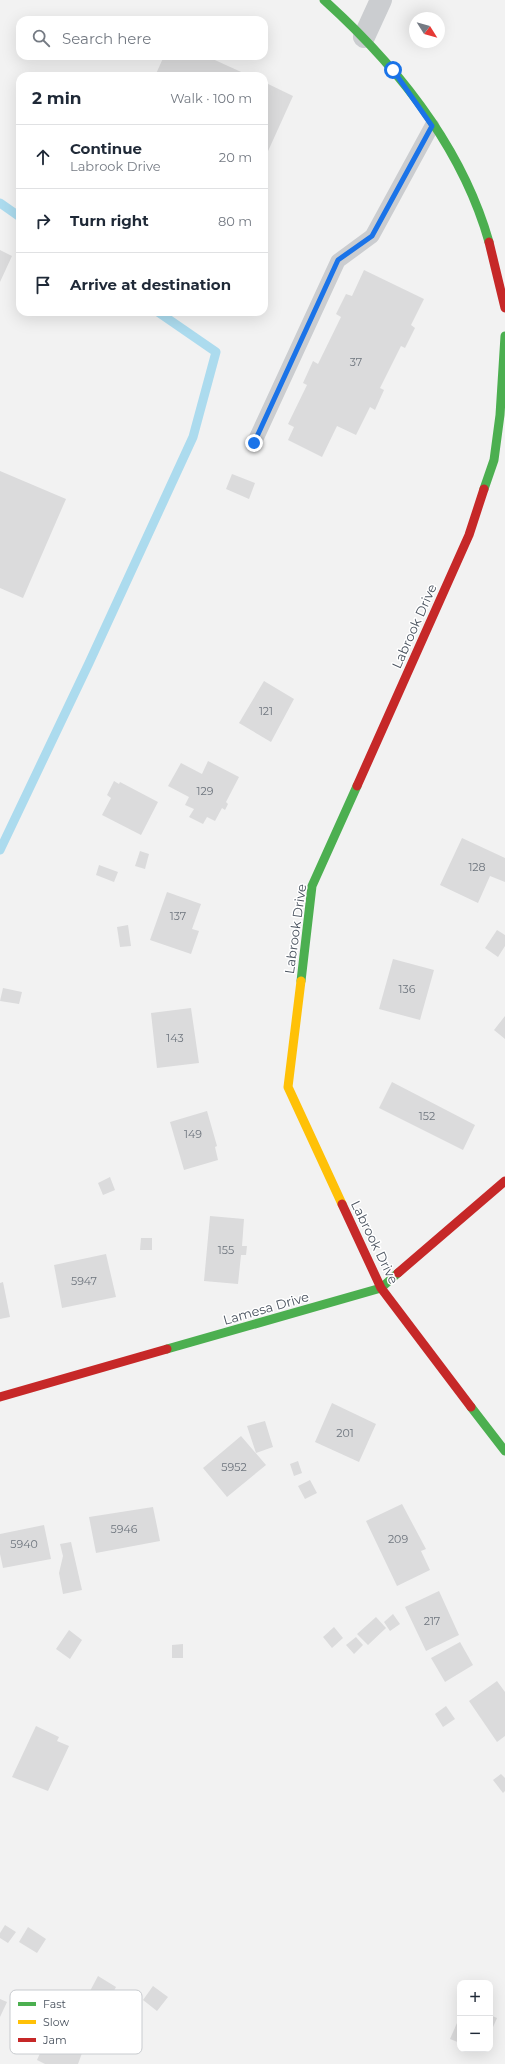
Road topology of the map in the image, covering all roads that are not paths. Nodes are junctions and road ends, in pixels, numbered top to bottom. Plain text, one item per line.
1 (324, 0) edge
2 (381, 0) edge
3 (364, 37) junction
4 (432, 126) junction
5 (505, 308) edge
6 (505, 336) edge
7 (254, 443) dead end
8 (505, 1181) edge
9 (381, 1288) junction
10 (0, 1397) edge
11 (505, 1451) edge

1 - 3 street
2 - 3 street
3 - 4 street
4 - 5 street
4 - 7 lane
6 - 9 street, Labrook Drive
8 - 9 street, Lamesa Drive
9 - 10 street, Lamesa Drive
9 - 11 street, Labrook Drive

